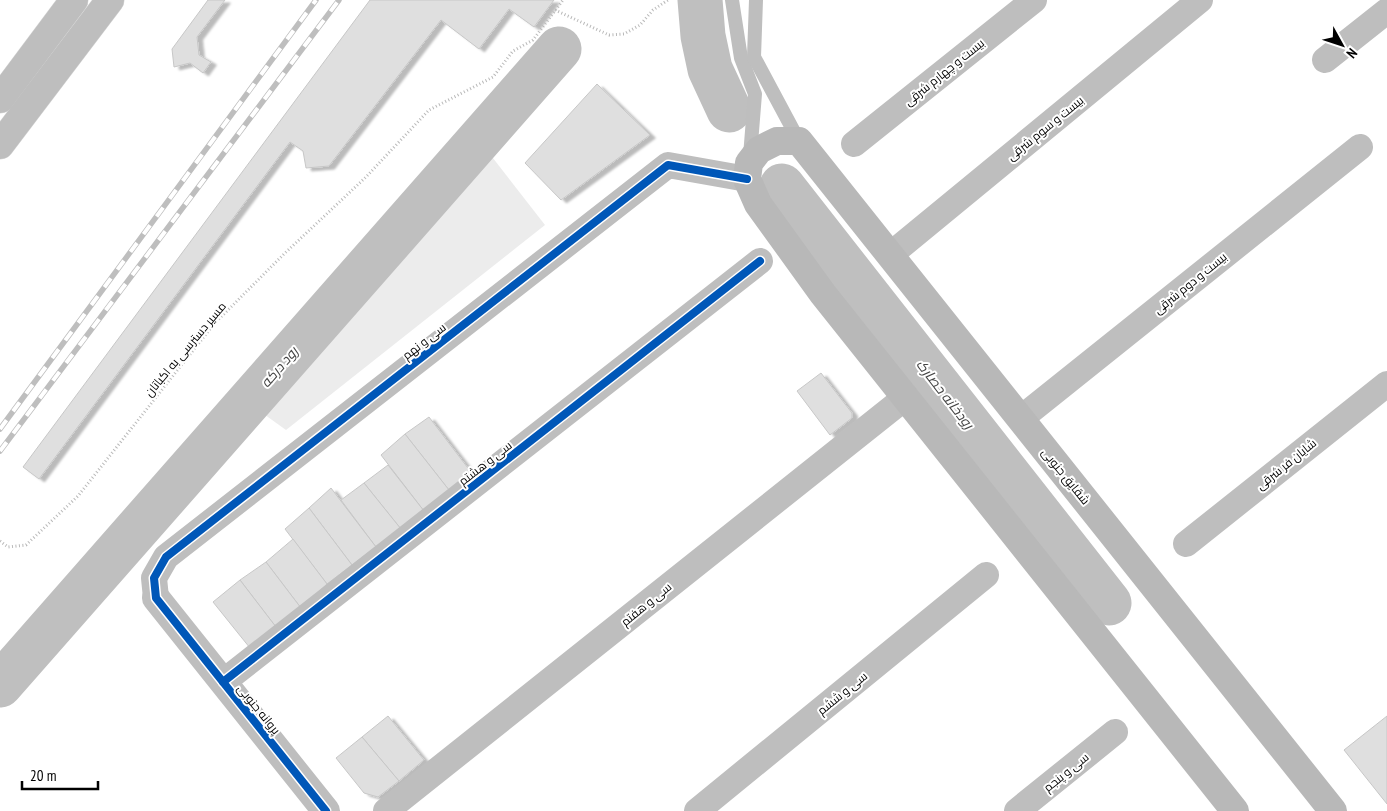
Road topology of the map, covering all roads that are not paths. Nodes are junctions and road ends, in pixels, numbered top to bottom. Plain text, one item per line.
1 (74, 0) edge
2 (110, 0) edge
3 (732, 0) edge
4 (756, 0) edge
5 (1034, 0) edge
6 (1200, 0) edge
7 (1387, 11) edge
8 (1325, 60) dead end
9 (0, 99) edge
10 (799, 141) junction
11 (0, 144) edge
12 (854, 144) dead end
13 (1360, 147) dead end
14 (748, 171) junction
15 (890, 255) junction
16 (760, 261) dead end
17 (1387, 384) edge
18 (906, 397) junction
19 (1020, 419) junction
20 (1186, 544) dead end
21 (986, 575) dead end
22 (156, 598) joint
23 (224, 682) junction
24 (1115, 732) dead end
25 (326, 811) edge
26 (386, 811) edge
27 (697, 811) edge
28 (1016, 811) edge
29 (1234, 811) edge
30 (1333, 811) edge

1 - 9 main road
2 - 11 main road
3 - 14 lane
4 - 10 lane
5 - 12 street, بیست و چهارم شرقی
6 - 15 street, بیست و سوم شرقی
7 - 8 street
10 - 14 main road
10 - 15 main road, شقایق جنوبی
13 - 19 street, بیست و دوم شرقی
14 - 18 main road
14 - 22 street, سی و نهم
15 - 19 main road, شقایق جنوبی
16 - 23 street, سی و هشتم
17 - 20 street, شایان فر شرقی
18 - 26 street, سی و هفتم
18 - 29 main road
19 - 30 main road, شقایق جنوبی
21 - 27 street, سی و ششم
22 - 23 main road, پروانه جنوبی
23 - 25 main road, پروانه جنوبی
24 - 28 street, سی و پنجم

